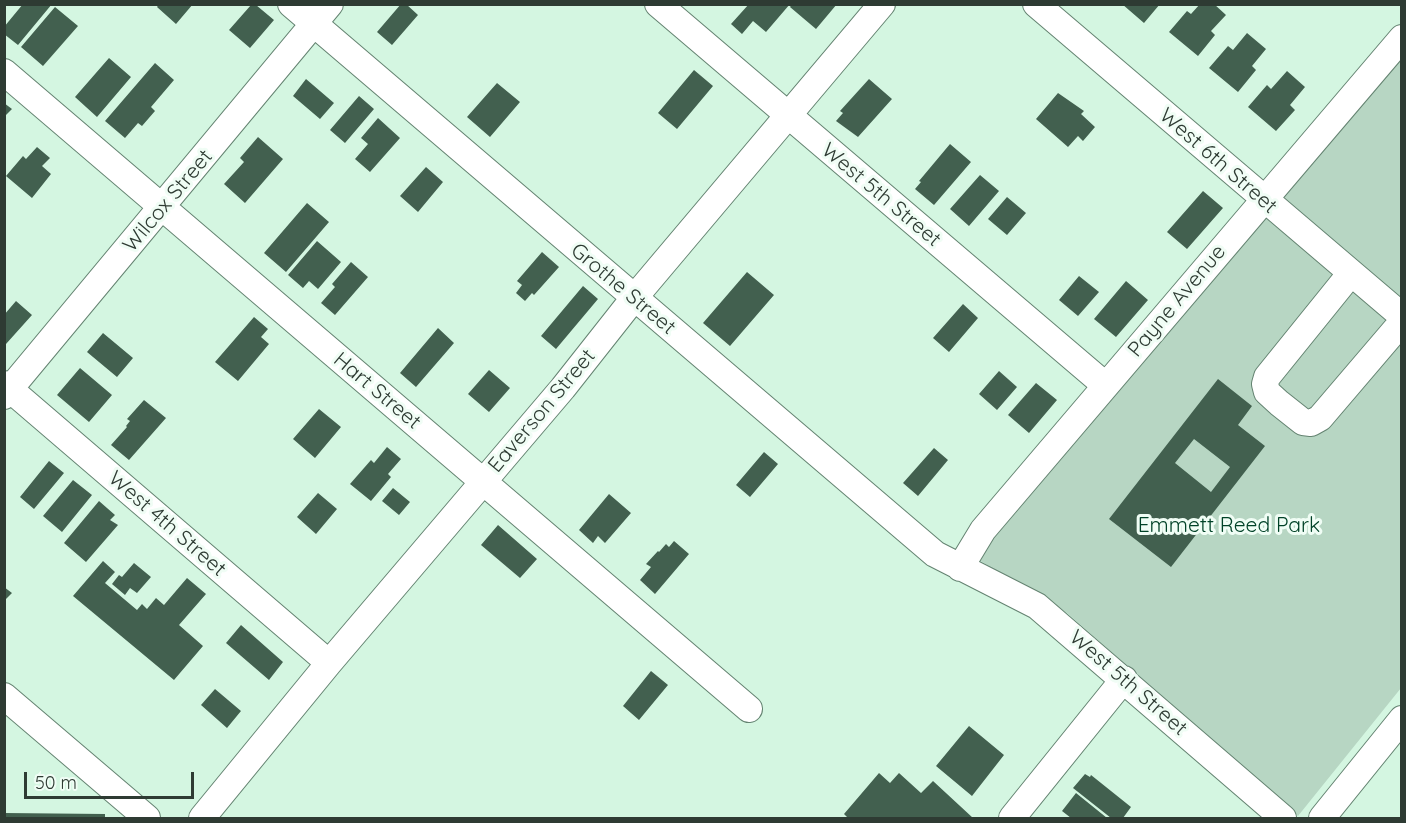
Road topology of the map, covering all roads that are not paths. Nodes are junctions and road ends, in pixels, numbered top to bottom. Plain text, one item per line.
1 (291, 4) edge
2 (658, 4) edge
3 (882, 4) edge
4 (1036, 4) edge
5 (322, 14) edge
6 (1401, 38) edge
7 (4, 72) edge
8 (788, 116) junction
9 (1263, 200) junction
10 (163, 208) junction
11 (1351, 273) junction
12 (634, 298) junction
13 (1401, 316) edge
14 (1401, 322) edge
15 (1105, 386) junction
16 (6, 390) edge
17 (483, 482) junction
18 (960, 568) junction
19 (329, 663) junction
20 (1124, 679) junction
21 (4, 696) edge
22 (749, 708) dead end
23 (1401, 719) edge
24 (147, 819) edge
25 (202, 819) edge
26 (1012, 819) edge
27 (1283, 819) edge
28 (1322, 819) edge

1 - 5 street, Grothe Street
2 - 8 street, West 5th Street
3 - 8 street, Eaverson Street
4 - 9 street, West 6th Street
5 - 10 street, Wilcox Street
5 - 12 street, Grothe Street
6 - 9 street, Payne Avenue
7 - 10 street, Hart Street
8 - 12 street, Eaverson Street
8 - 15 street, West 5th Street
9 - 11 street, West 6th Street
9 - 15 street, Payne Avenue
10 - 16 street, Wilcox Street
10 - 17 street, Hart Street
11 - 13 street, West 6th Street
11 - 14 street
12 - 17 street, Eaverson Street
12 - 18 street, Grothe Street
15 - 18 street, Payne Avenue
16 - 19 street, West 4th Street
17 - 19 street, Eaverson Street
17 - 22 street, Hart Street
18 - 20 street, West 5th Street
19 - 25 street, Eaverson Street
20 - 26 street
20 - 27 street, West 5th Street
21 - 24 street
23 - 28 street

